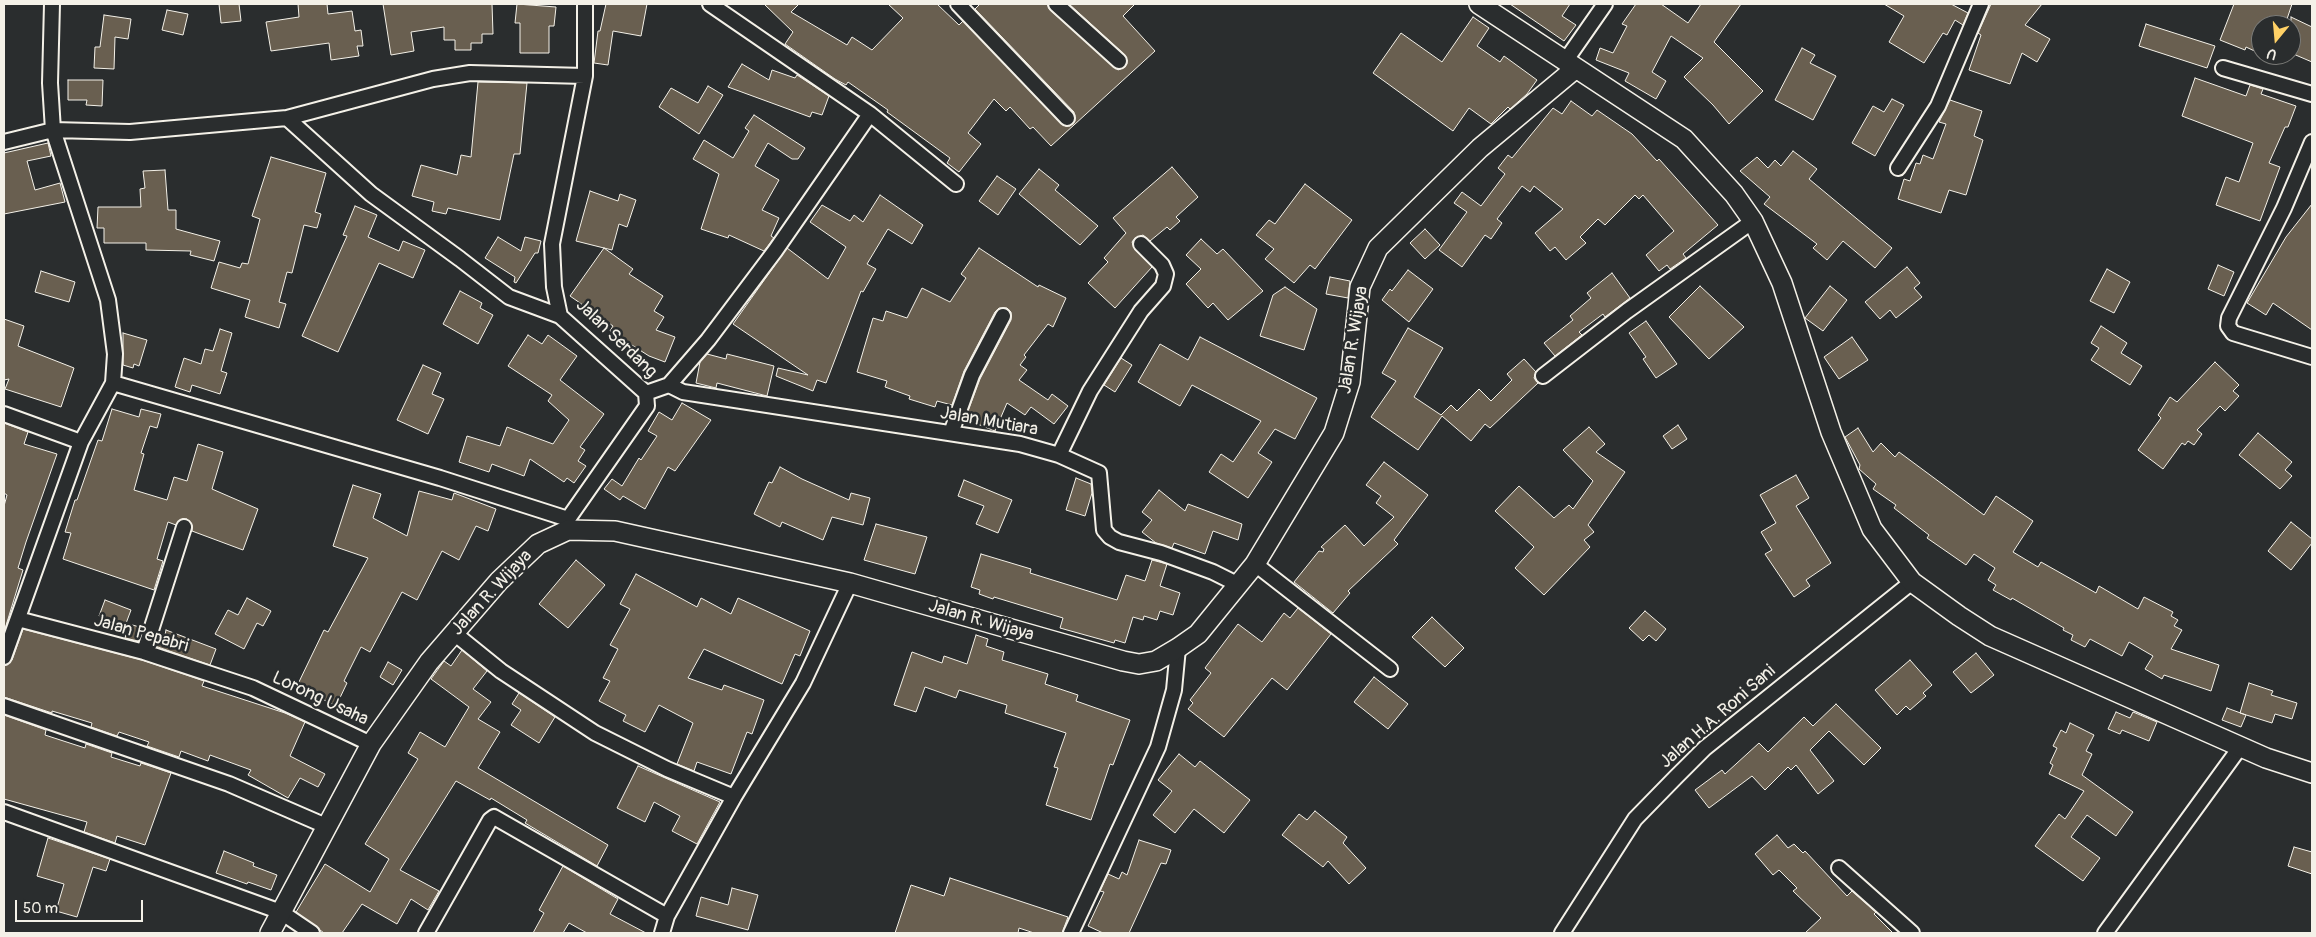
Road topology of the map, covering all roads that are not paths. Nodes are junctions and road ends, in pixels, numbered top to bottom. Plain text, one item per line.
1 (52, 4) edge
2 (585, 4) edge
3 (710, 4) edge
4 (959, 4) edge
5 (1056, 4) edge
6 (1479, 4) edge
7 (1605, 4) edge
8 (1981, 4) edge
9 (1119, 61) dead end
10 (1571, 64) junction
11 (2223, 68) dead end
12 (585, 76) junction
13 (2312, 94) edge
14 (870, 114) junction
15 (287, 118) junction
16 (1067, 118) dead end
17 (53, 130) junction
18 (4, 142) edge
19 (2312, 142) edge
20 (1898, 168) dead end
21 (956, 184) dead end
22 (1753, 221) junction
23 (1142, 244) dead end
24 (560, 316) junction
25 (1003, 316) dead end
26 (2312, 357) edge
27 (1543, 376) dead end
28 (113, 383) junction
29 (669, 385) junction
30 (646, 393) junction
31 (4, 414) edge
32 (950, 433) junction
33 (81, 442) junction
34 (1059, 455) junction
35 (568, 524) junction
36 (184, 527) dead end
37 (1255, 564) junction
38 (1912, 582) junction
39 (850, 583) junction
40 (1238, 585) junction
41 (18, 619) junction
42 (454, 633) junction
43 (1178, 648) junction
44 (144, 652) junction
45 (4, 657) edge
46 (1390, 668) dead end
47 (253, 688) joint
48 (4, 706) edge
49 (371, 744) junction
50 (2241, 746) junction
51 (2312, 773) edge
52 (734, 797) junction
53 (4, 812) edge
54 (326, 826) junction
55 (1839, 868) dead end
56 (281, 912) junction
57 (667, 916) junction
58 (270, 933) edge
59 (312, 933) edge
60 (426, 933) edge
61 (662, 933) edge
62 (1071, 933) edge
63 (1562, 933) edge
64 (1912, 933) edge
65 (2105, 933) edge

1 - 17 street
2 - 12 street, Jalan Serdang
3 - 14 street
4 - 16 street
5 - 9 street
6 - 10 street
7 - 10 street
8 - 20 street
10 - 22 street
10 - 37 street, Jalan R. Wijaya
11 - 13 street
12 - 15 street
12 - 24 street, Jalan Serdang
14 - 21 street
14 - 29 street
15 - 17 street
15 - 24 street
17 - 18 street
17 - 28 street
19 - 26 street
22 - 27 street
22 - 38 street
23 - 34 street
24 - 30 street, Jalan Serdang
25 - 32 street
28 - 33 street
28 - 35 street
29 - 30 street
29 - 32 street, Jalan Mutiara
30 - 35 street, Jalan Serdang
31 - 33 street
32 - 34 street, Jalan Mutiara
33 - 41 street
34 - 40 street, Jalan Mutiara
35 - 39 street, Jalan R. Wijaya
35 - 42 street, Jalan R. Wijaya
36 - 44 street
37 - 40 street, Jalan R. Wijaya
37 - 46 street
38 - 50 street
38 - 63 street, Jalan H.A. Roni Sani
39 - 43 street, Jalan R. Wijaya
39 - 52 street
40 - 43 street, Jalan R. Wijaya
41 - 44 street, Jalan Pepabri
41 - 45 street
42 - 49 street, Jalan R. Wijaya
42 - 52 street
43 - 62 street
44 - 47 street, Jalan Pepabri
47 - 49 street, Lorong Usaha
48 - 54 street
49 - 54 street, Jalan R. Wijaya
50 - 51 street
50 - 65 street
52 - 57 street
53 - 56 street
54 - 56 street, Jalan R. Wijaya
55 - 64 street
56 - 58 street, Jalan R. Wijaya
56 - 59 street
57 - 60 street
57 - 61 street

